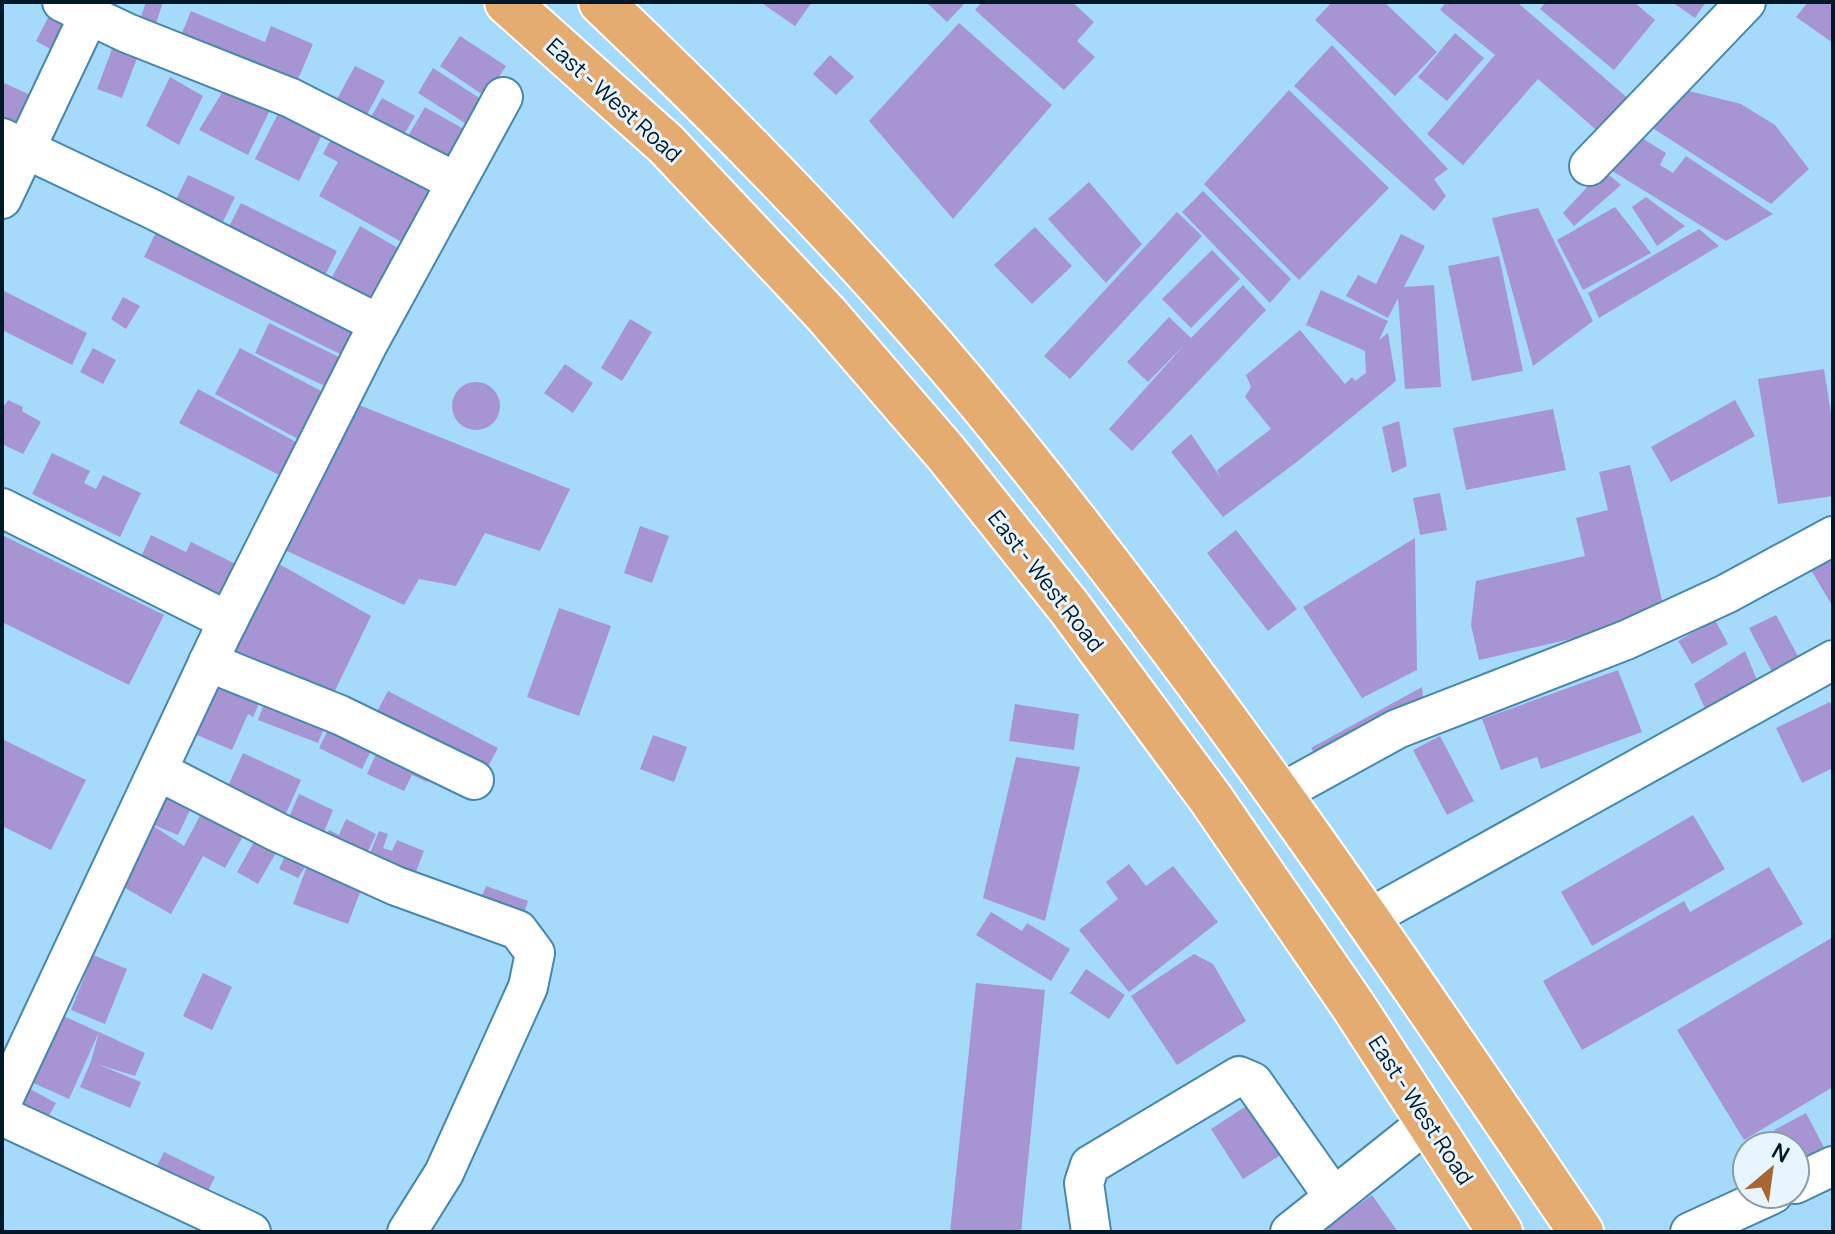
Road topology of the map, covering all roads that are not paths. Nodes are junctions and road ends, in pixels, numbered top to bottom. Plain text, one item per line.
1 (507, 2) edge
2 (601, 2) edge
3 (1746, 2) edge
4 (76, 8) edge
5 (503, 97) dead end
6 (14, 144) edge
7 (1589, 166) dead end
8 (456, 182) junction
9 (2, 199) edge
10 (379, 324) junction
11 (2, 508) edge
12 (1833, 536) edge
13 (228, 621) junction
14 (1833, 660) edge
15 (208, 662) junction
16 (158, 771) junction
17 (474, 780) dead end
18 (1279, 794) junction
19 (1367, 919) junction
20 (2, 1102) edge
21 (2, 1116) edge
22 (1428, 1122) junction
23 (1833, 1166) edge
24 (1811, 1176) edge
25 (1333, 1196) junction
26 (1738, 1210) edge
27 (251, 1232) edge
28 (407, 1232) edge
29 (1091, 1232) edge
30 (1290, 1232) edge
31 (1500, 1232) edge
32 (1581, 1232) edge
33 (1690, 1232) edge

1 - 22 main road, East - West Road
2 - 18 main road
3 - 7 street
4 - 6 street
4 - 8 street
5 - 8 street
6 - 9 street
6 - 10 street
8 - 10 street
10 - 13 street
11 - 13 street
12 - 18 street
13 - 15 street
14 - 19 street
15 - 16 street
15 - 17 street
16 - 20 street
16 - 28 street
18 - 19 main road
19 - 32 main road
21 - 27 street
22 - 25 street
22 - 31 main road, East - West Road
23 - 24 street
25 - 29 street
25 - 30 street
26 - 33 street

